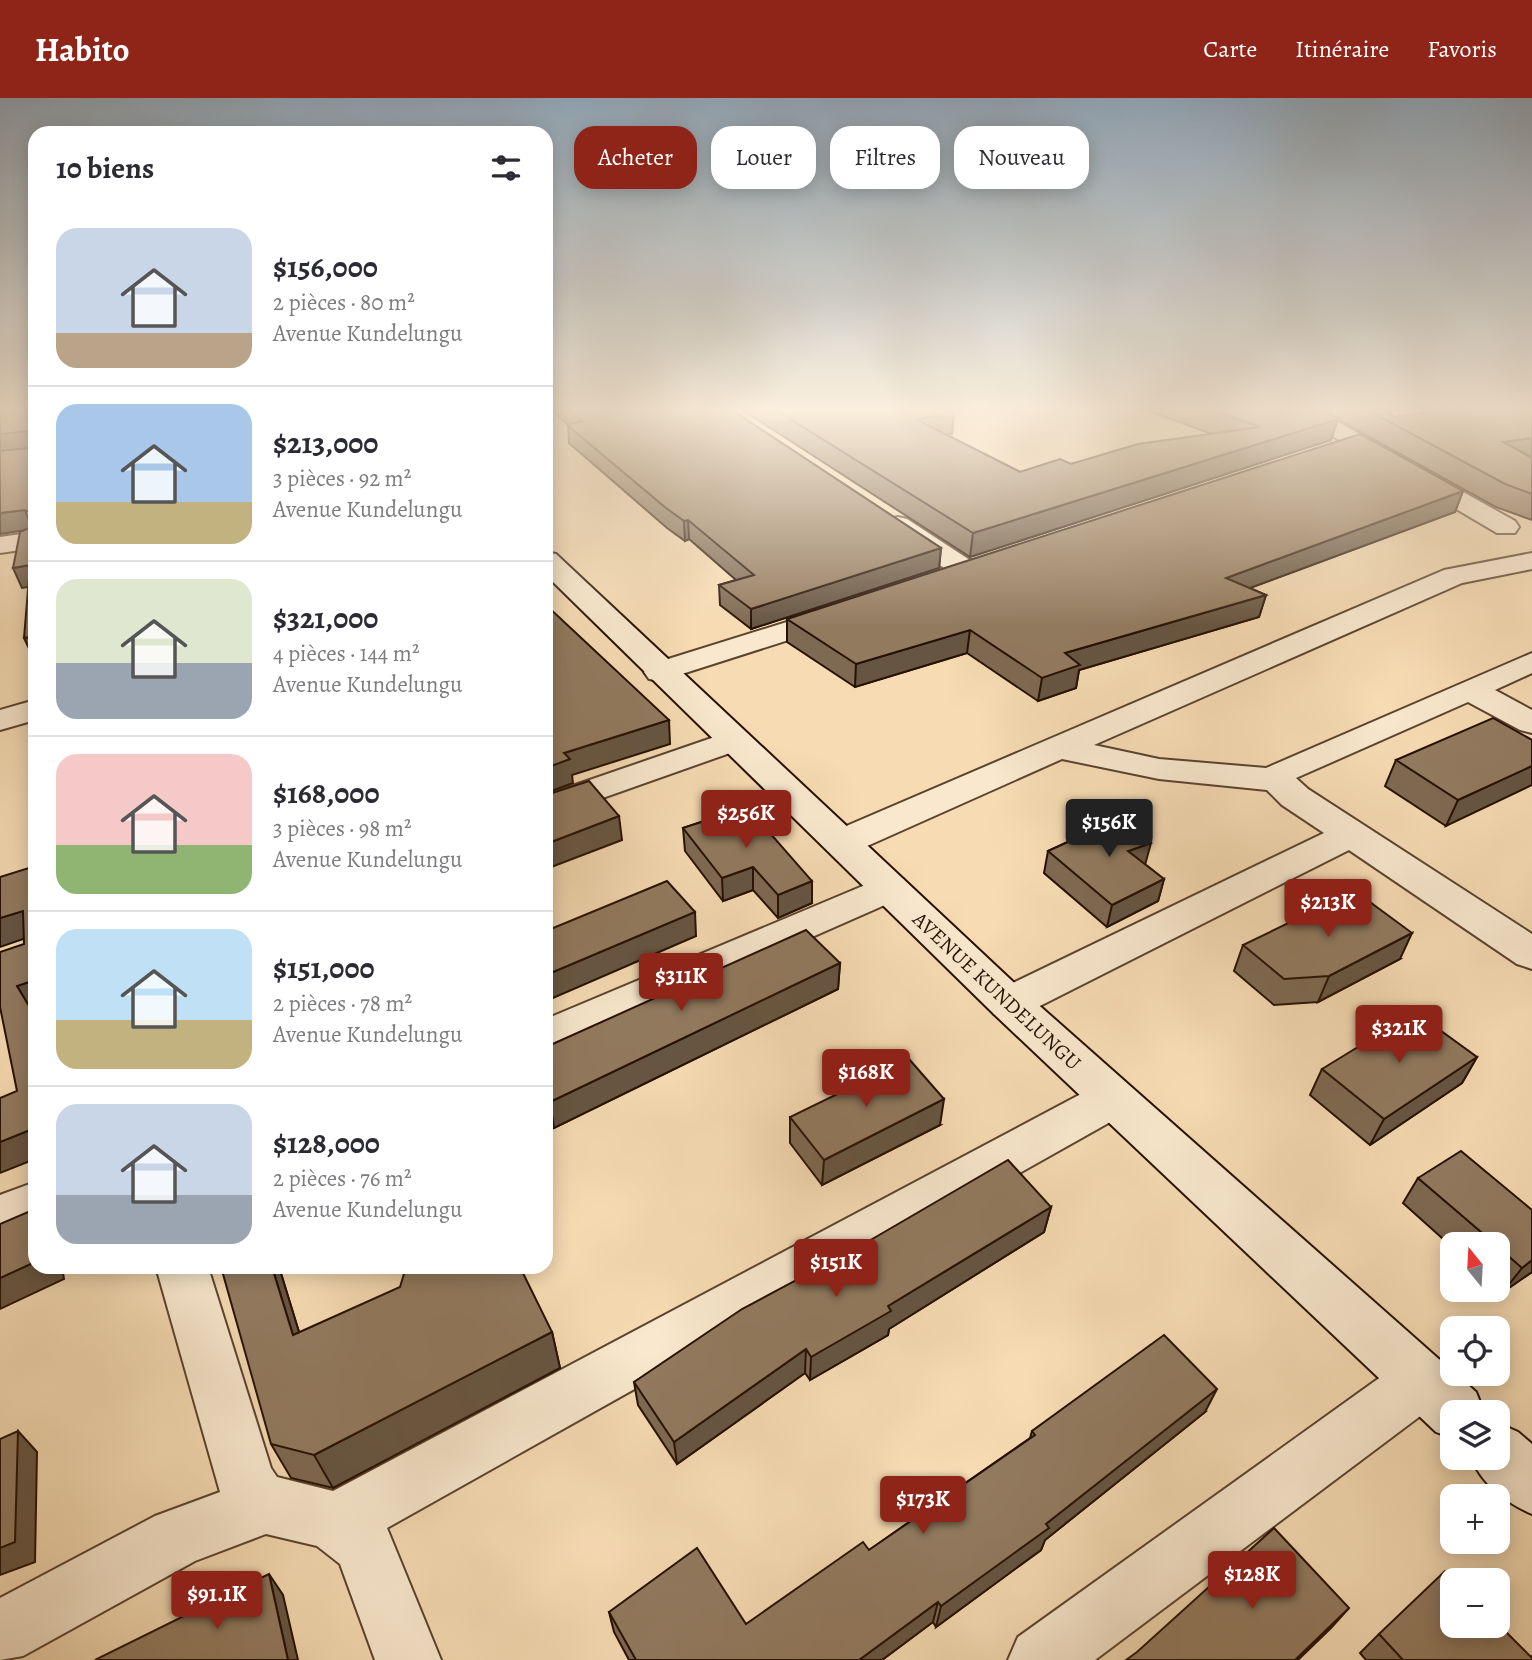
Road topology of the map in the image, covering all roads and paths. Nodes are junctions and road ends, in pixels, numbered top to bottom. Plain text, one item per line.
1 (1422, 480) edge
2 (882, 515) edge
3 (1512, 529) edge
4 (28, 541) edge
5 (0, 545) edge
6 (1532, 556) edge
7 (1532, 561) edge
8 (996, 563) edge
9 (553, 570) edge
10 (1454, 576) junction
11 (866, 606) edge
12 (1532, 662) edge
13 (660, 672) junction
14 (1470, 690) junction
15 (28, 712) edge
16 (0, 720) edge
17 (1532, 723) edge
18 (732, 741) junction
19 (1057, 748) junction
20 (1277, 780) junction
21 (553, 805) edge
22 (1352, 834) junction
23 (843, 842) junction
24 (889, 888) junction
25 (1532, 954) edge
26 (1009, 1003) junction
27 (553, 1034) edge
28 (1112, 1099) junction
29 (28, 1206) edge
30 (0, 1218) edge
31 (184, 1274) edge
32 (1440, 1396) edge
33 (1510, 1463) edge
34 (1532, 1484) edge
35 (266, 1504) junction
36 (338, 1521) junction
37 (0, 1633) edge
38 (408, 1660) edge
39 (1041, 1660) edge

1 - 3 street
2 - 8 street
3 - 6 street
3 - 10 street
4 - 5 street
7 - 10 street
9 - 13 street, AVENUE KUNDELUNGU
10 - 19 street
11 - 13 street
12 - 14 street
13 - 18 street, AVENUE KUNDELUNGU
14 - 17 street
14 - 20 street
15 - 16 street
18 - 21 street
18 - 23 street, AVENUE KUNDELUNGU
19 - 20 street
19 - 23 street
20 - 22 street
22 - 25 street
22 - 26 street
23 - 24 street, AVENUE KUNDELUNGU
24 - 26 street, AVENUE KUNDELUNGU
24 - 27 street
26 - 28 street, AVENUE KUNDELUNGU
28 - 32 street, AVENUE KUNDELUNGU
28 - 36 street
29 - 30 street
31 - 35 street
32 - 39 street
33 - 34 street
35 - 36 street
35 - 37 street
36 - 38 street

